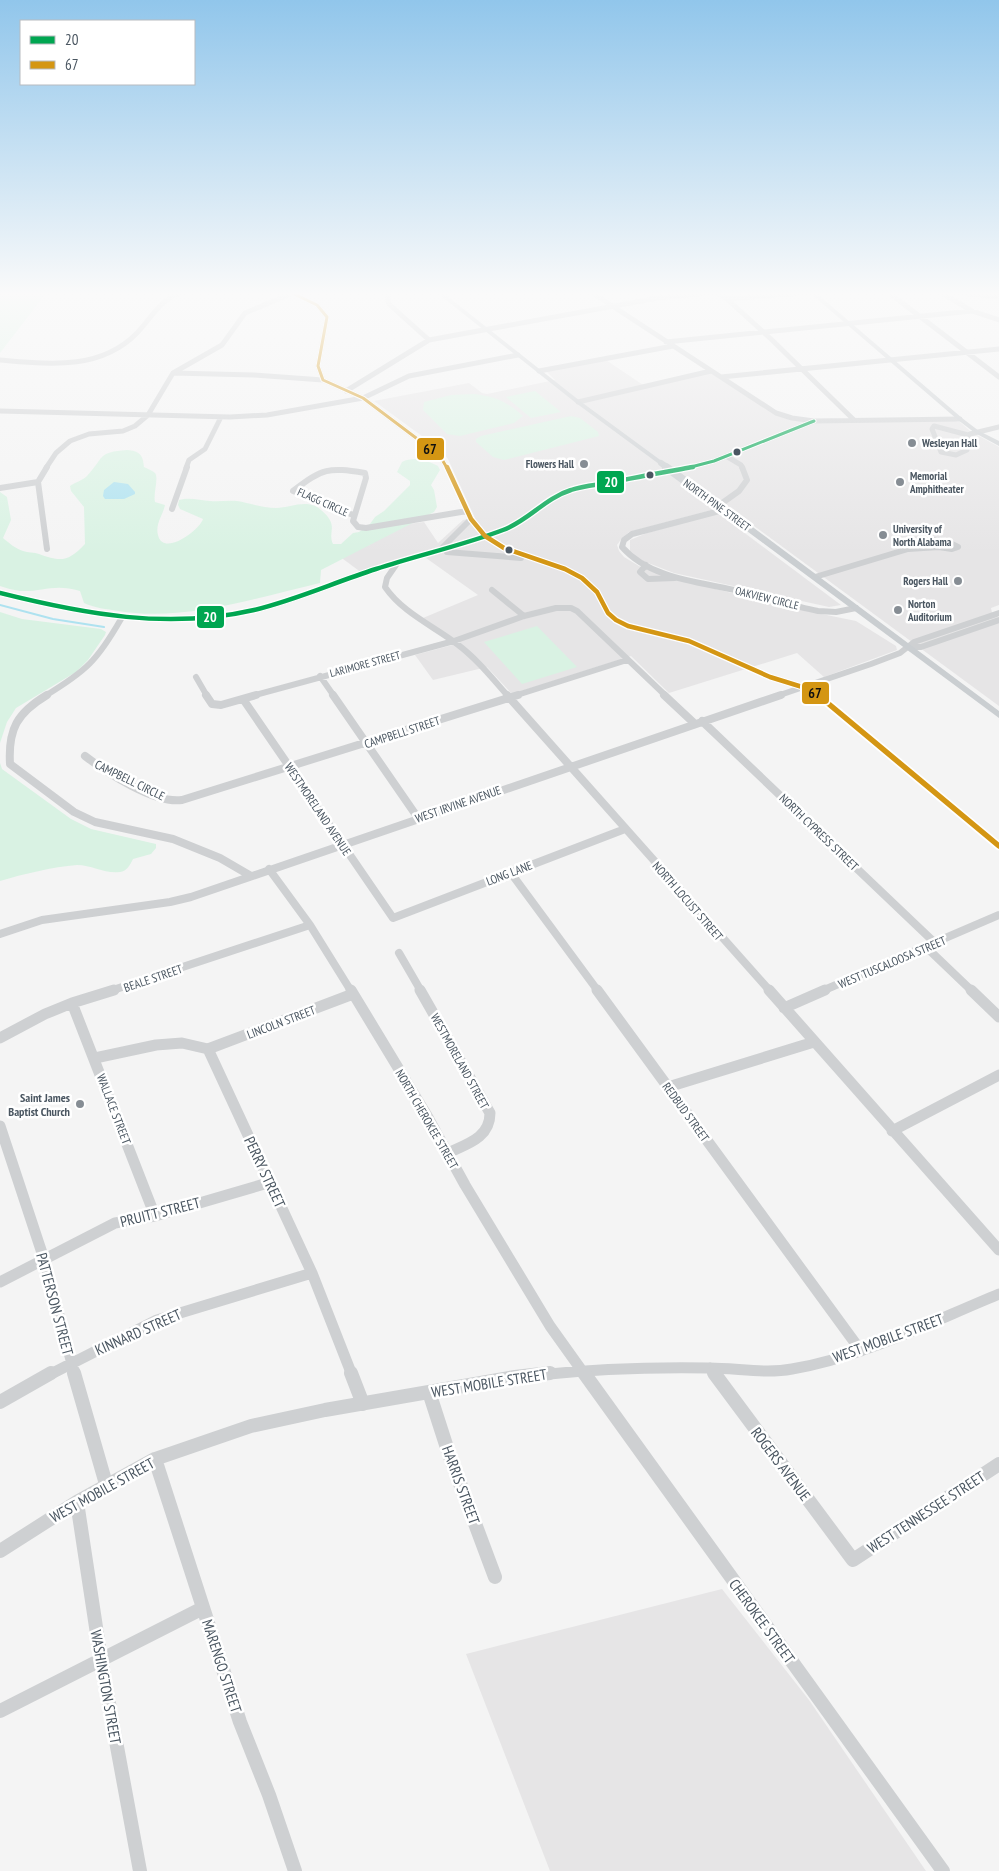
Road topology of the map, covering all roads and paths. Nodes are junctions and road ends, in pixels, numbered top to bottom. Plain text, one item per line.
1 (168, 379) edge
2 (314, 379) edge
3 (366, 379) edge
4 (402, 379) edge
5 (549, 379) edge
6 (672, 379) edge
7 (725, 379) edge
8 (811, 379) edge
9 (914, 379) edge
10 (323, 380) joint
11 (346, 392) junction
12 (363, 398) junction
13 (578, 402) junction
14 (0, 411) edge
15 (150, 414) junction
16 (221, 416) junction
17 (960, 419) junction
18 (854, 420) junction
19 (814, 421) junction
20 (999, 427) edge
21 (977, 432) junction
22 (968, 435) junction
23 (999, 444) edge
24 (726, 456) junction
25 (38, 482) junction
26 (0, 488) edge
27 (721, 508) junction
28 (172, 509) dead end
29 (467, 512) junction
30 (353, 514) junction
31 (471, 519) junction
32 (485, 536) junction
33 (906, 547) junction
34 (47, 548) dead end
35 (439, 551) junction
36 (535, 559) junction
37 (398, 562) junction
38 (646, 565) junction
39 (815, 577) junction
40 (680, 578) junction
41 (492, 590) dead end
42 (0, 593) edge
43 (856, 608) junction
44 (999, 613) edge
45 (524, 616) junction
46 (121, 619) junction
47 (999, 620) edge
48 (454, 641) junction
49 (909, 648) junction
50 (627, 660) junction
51 (320, 676) junction
52 (196, 677) dead end
53 (804, 687) junction
54 (510, 697) junction
55 (243, 699) junction
56 (999, 715) edge
57 (698, 723) junction
58 (366, 743) junction
59 (85, 756) dead end
60 (571, 766) junction
61 (289, 767) junction
62 (176, 801) joint
63 (418, 818) junction
64 (625, 829) junction
65 (342, 844) junction
66 (999, 846) edge
67 (269, 869) junction
68 (511, 873) junction
69 (251, 876) junction
70 (999, 915) edge
71 (393, 918) joint
72 (310, 925) junction
73 (0, 934) edge
74 (931, 945) junction
75 (399, 953) dead end
76 (353, 994) junction
77 (72, 1003) junction
78 (784, 1008) junction
79 (999, 1017) edge
80 (0, 1038) edge
81 (814, 1042) junction
82 (208, 1049) junction
83 (95, 1058) junction
84 (999, 1076) edge
85 (668, 1087) junction
86 (0, 1126) edge
87 (892, 1131) junction
88 (448, 1153) junction
89 (271, 1182) junction
90 (155, 1216) junction
91 (999, 1250) edge
92 (44, 1259) junction
93 (312, 1273) junction
94 (0, 1282) edge
95 (999, 1294) edge
96 (861, 1351) junction
97 (71, 1362) junction
98 (710, 1368) junction
99 (582, 1370) junction
100 (429, 1392) junction
101 (0, 1402) edge
102 (363, 1404) junction
103 (155, 1459) junction
104 (999, 1464) edge
105 (106, 1484) junction
106 (76, 1502) junction
107 (0, 1552) edge
108 (853, 1560) joint
109 (495, 1577) dead end
110 (203, 1608) junction
111 (101, 1660) junction
112 (0, 1711) edge
113 (140, 1871) edge
114 (294, 1871) edge
115 (943, 1871) edge

1 - 15 street
2 - 10 street
3 - 11 street
4 - 12 street
5 - 13 main road, NORTH PINE STREET
6 - 13 street
7 - 19 street
8 - 18 street
9 - 17 main road
10 - 11 street
11 - 12 street
12 - 16 street
12 - 29 street
13 - 27 main road, NORTH PINE STREET, bridge
14 - 15 street
15 - 16 street
15 - 25 street
16 - 28 street
17 - 18 street
17 - 21 main road
18 - 19 street
19 - 24 street
20 - 21 street
21 - 22 street
21 - 23 main road
22 - 22 street
24 - 27 street
24 - 32 street
25 - 26 street
25 - 34 street
27 - 38 street, OAKVIEW CIRCLE
27 - 39 main road, NORTH PINE STREET
29 - 30 street, FLAGG CIRCLE
29 - 31 street
30 - 30 street, FLAGG CIRCLE
31 - 32 street
31 - 35 street
32 - 35 street
32 - 36 street
33 - 33 street
33 - 39 street
35 - 36 street
35 - 37 street
36 - 53 street
37 - 46 street
37 - 48 street, NORTH LOCUST STREET
38 - 40 street, OAKVIEW CIRCLE
38 - 40 street, OAKVIEW CIRCLE
39 - 43 main road, NORTH PINE STREET
40 - 43 street, OAKVIEW CIRCLE
41 - 45 street
42 - 46 street
43 - 49 main road, NORTH PINE STREET
44 - 49 street
45 - 48 street, LARIMORE STREET
45 - 50 street, NORTH CYPRESS STREET
46 - 69 street
47 - 49 street
48 - 51 street, LARIMORE STREET
48 - 54 street, NORTH LOCUST STREET
49 - 53 street, WEST IRVINE AVENUE
49 - 56 main road, NORTH PINE STREET
50 - 54 street, CAMPBELL STREET
50 - 57 street, NORTH CYPRESS STREET
51 - 55 street, LARIMORE STREET
51 - 58 street
52 - 55 street, LARIMORE STREET
53 - 57 street, WEST IRVINE AVENUE
53 - 66 street
54 - 58 street, CAMPBELL STREET
54 - 60 street, NORTH LOCUST STREET
55 - 61 street, WESTMORELAND AVENUE
57 - 60 street, WEST IRVINE AVENUE
57 - 74 street, NORTH CYPRESS STREET
58 - 61 street, CAMPBELL STREET
58 - 63 street
59 - 62 street, CAMPBELL CIRCLE
60 - 63 street, WEST IRVINE AVENUE
60 - 64 street, NORTH LOCUST STREET
61 - 62 street, CAMPBELL STREET
61 - 65 street, WESTMORELAND AVENUE
63 - 65 street, WEST IRVINE AVENUE
64 - 68 street, LONG LANE
64 - 78 street, NORTH LOCUST STREET
65 - 67 street, WEST IRVINE AVENUE
65 - 71 street, WESTMORELAND AVENUE
67 - 69 street, WEST IRVINE AVENUE
67 - 72 street, NORTH CHEROKEE STREET
68 - 71 street, LONG LANE
68 - 85 street, REDBUD STREET
69 - 73 street, WEST IRVINE AVENUE
70 - 74 street, WEST TUSCALOOSA STREET
72 - 76 street, NORTH CHEROKEE STREET
72 - 77 street, BEALE STREET
74 - 78 street, WEST TUSCALOOSA STREET
74 - 79 street, NORTH CYPRESS STREET
75 - 88 street, WESTMORELAND STREET
76 - 82 street, LINCOLN STREET
76 - 88 street, NORTH CHEROKEE STREET
77 - 80 street, BEALE STREET
77 - 83 street, WALLACE STREET
78 - 81 street, NORTH LOCUST STREET
81 - 85 street
81 - 87 street, NORTH LOCUST STREET
82 - 83 street
82 - 89 street, PERRY STREET
83 - 90 street, WALLACE STREET
84 - 87 street
85 - 96 street, REDBUD STREET
86 - 92 street, PATTERSON STREET
87 - 91 street, NORTH LOCUST STREET
88 - 99 street, NORTH CHEROKEE STREET
89 - 90 street, PRUITT STREET
89 - 93 street, PERRY STREET
90 - 92 street, PRUITT STREET
92 - 94 street, PRUITT STREET
92 - 97 street, PATTERSON STREET
93 - 97 street, KINNARD STREET
93 - 102 street, PERRY STREET
95 - 96 street, WEST MOBILE STREET
96 - 98 street, WEST MOBILE STREET
97 - 101 street, KINNARD STREET
97 - 105 street, PATTERSON STREET
98 - 99 street, WEST MOBILE STREET
98 - 108 street, ROGERS AVENUE
99 - 100 street, WEST MOBILE STREET
99 - 115 street, CHEROKEE STREET
100 - 102 street, WEST MOBILE STREET
100 - 109 street, HARRIS STREET
102 - 103 street, WEST MOBILE STREET
103 - 105 street, WEST MOBILE STREET
103 - 110 street, MARENGO STREET
104 - 108 street, WEST TENNESSEE STREET
105 - 106 street, WEST MOBILE STREET
106 - 107 street, WEST MOBILE STREET
106 - 111 street, WASHINGTON STREET
110 - 111 street
110 - 114 street, MARENGO STREET
111 - 112 street
111 - 113 street, WASHINGTON STREET

